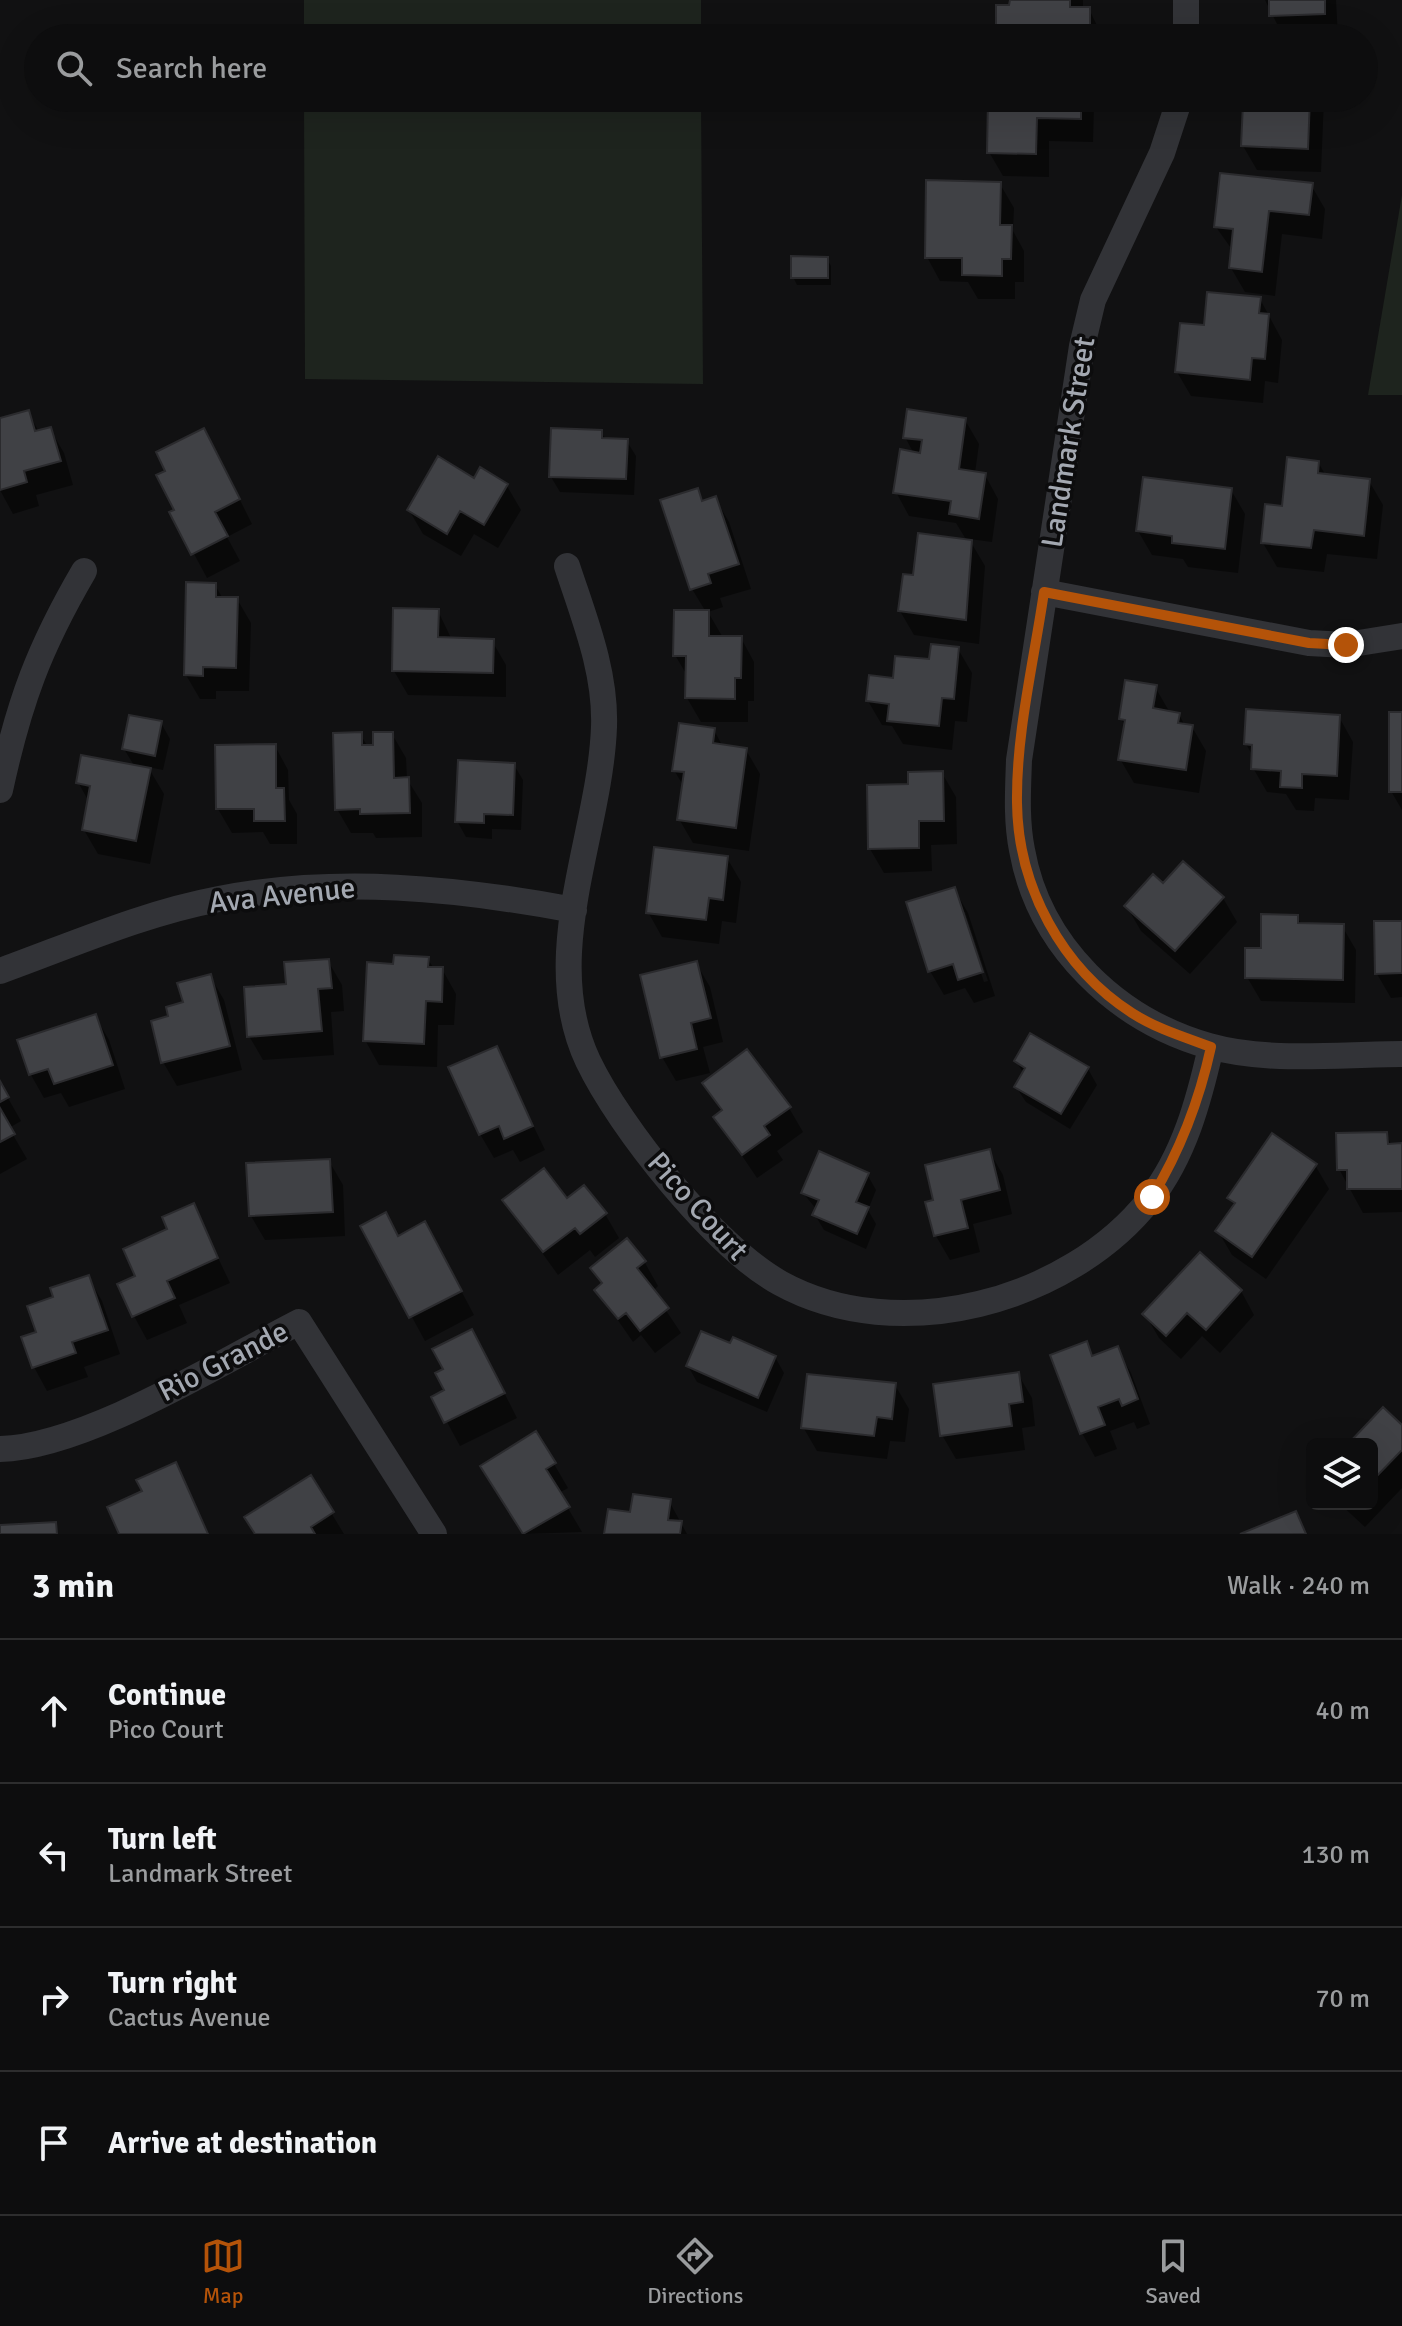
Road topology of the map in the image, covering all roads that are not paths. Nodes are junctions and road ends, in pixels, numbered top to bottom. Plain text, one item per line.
1 (1186, 0) edge
2 (1186, 24) edge
3 (1175, 112) edge
4 (567, 566) dead end
5 (84, 571) dead end
6 (1044, 592) junction
7 (1402, 636) edge
8 (0, 790) edge
9 (574, 910) junction
10 (0, 971) edge
11 (1211, 1047) junction
12 (1402, 1054) edge
13 (0, 1449) edge
14 (434, 1534) edge

1 - 2 street
3 - 6 street, Landmark Street
4 - 9 street, Pico Court
5 - 8 street
6 - 7 street
6 - 11 street, Landmark Street
9 - 10 street, Ava Avenue
9 - 11 street, Pico Court
11 - 12 street
13 - 14 street, Rio Grande

